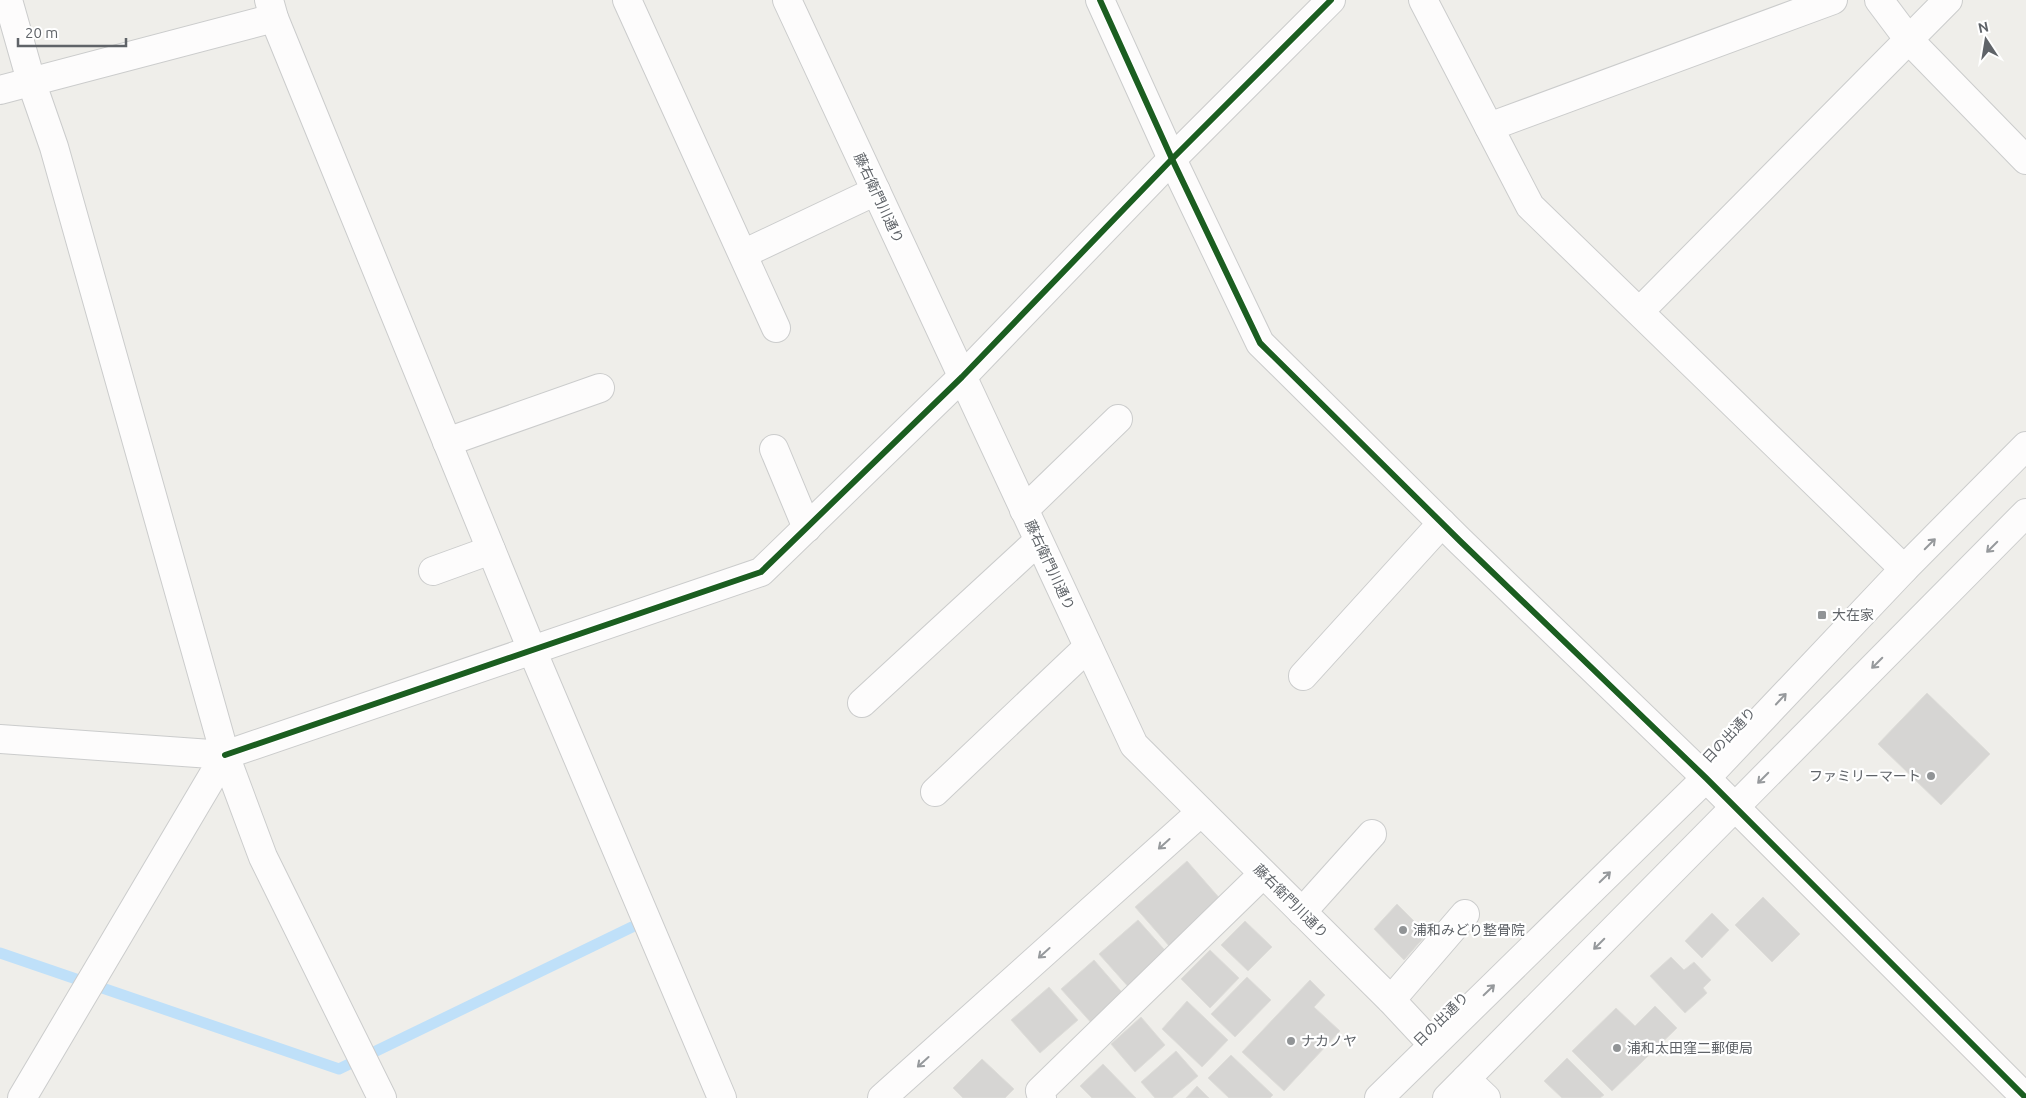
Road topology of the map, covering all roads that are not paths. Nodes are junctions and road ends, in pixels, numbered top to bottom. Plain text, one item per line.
1 (8, 0) edge
2 (627, 0) edge
3 (787, 0) edge
4 (1100, 0) edge
5 (1331, 0) edge
6 (1423, 0) edge
7 (1833, 0) edge
8 (1879, 0) edge
9 (1948, 0) edge
10 (271, 9) edge
11 (1909, 40) junction
12 (31, 80) junction
13 (0, 90) edge
14 (1489, 127) junction
15 (1172, 159) junction
16 (2026, 160) edge
17 (876, 191) junction
18 (743, 254) junction
19 (1640, 311) junction
20 (776, 328) dead end
21 (962, 377) junction
22 (600, 388) dead end
23 (1118, 419) dead end
24 (447, 442) junction
25 (2026, 446) edge
26 (774, 449) dead end
27 (1024, 510) junction
28 (2026, 513) edge
29 (1442, 522) junction
30 (807, 528) junction
31 (1038, 541) junction
32 (491, 550) junction
33 (1904, 569) junction
34 (433, 571) dead end
35 (1088, 647) junction
36 (532, 650) junction
37 (1303, 676) dead end
38 (862, 703) dead end
39 (0, 738) edge
40 (225, 755) junction
41 (1706, 778) junction
42 (935, 792) dead end
43 (1735, 807) junction
44 (1201, 812) junction
45 (1372, 834) dead end
46 (1263, 874) junction
47 (1302, 912) junction
48 (1466, 914) dead end
49 (1391, 1000) junction
50 (1433, 1045) junction
51 (1466, 1079) junction
52 (22, 1098) edge
53 (382, 1098) edge
54 (722, 1098) edge
55 (882, 1098) edge
56 (1042, 1098) edge
57 (1379, 1098) edge
58 (1447, 1098) edge
59 (1486, 1098) edge
60 (2026, 1098) edge

1 - 12 street
2 - 18 street
3 - 17 street, 藤右衛門川通り
4 - 15 street
5 - 15 street
6 - 14 street
7 - 14 street
8 - 11 street
9 - 11 street
10 - 12 street
10 - 24 street
11 - 16 street
11 - 19 street
12 - 13 street
12 - 40 street
14 - 19 street
15 - 21 street
15 - 29 street
17 - 18 street
17 - 21 street, 藤右衛門川通り
18 - 20 street
19 - 33 street
21 - 27 street, 藤右衛門川通り
21 - 30 street
22 - 24 street
23 - 27 street
24 - 32 street
33 -> 25 street, 日の出通り
26 - 30 street
27 - 31 street, 藤右衛門川通り
28 -> 43 street
29 - 37 street
29 - 41 street
30 - 36 street
31 - 35 street, 藤右衛門川通り
31 - 38 street
32 - 34 street
32 - 36 street
41 -> 33 street, 日の出通り
35 - 42 street
35 - 44 street, 藤右衛門川通り
36 - 40 street
36 - 54 street
39 - 40 street
40 - 52 street
40 - 53 street
41 - 43 street
50 -> 41 street, 日の出通り
43 -> 51 street
43 - 60 street
44 - 46 street, 藤右衛門川通り
44 -> 55 street
45 - 47 street
46 - 47 street, 藤右衛門川通り
46 - 56 street
47 - 49 street, 藤右衛門川通り
48 - 49 street
49 - 50 street, 藤右衛門川通り
50 - 57 street, 日の出通り
51 - 58 street
51 - 59 street

